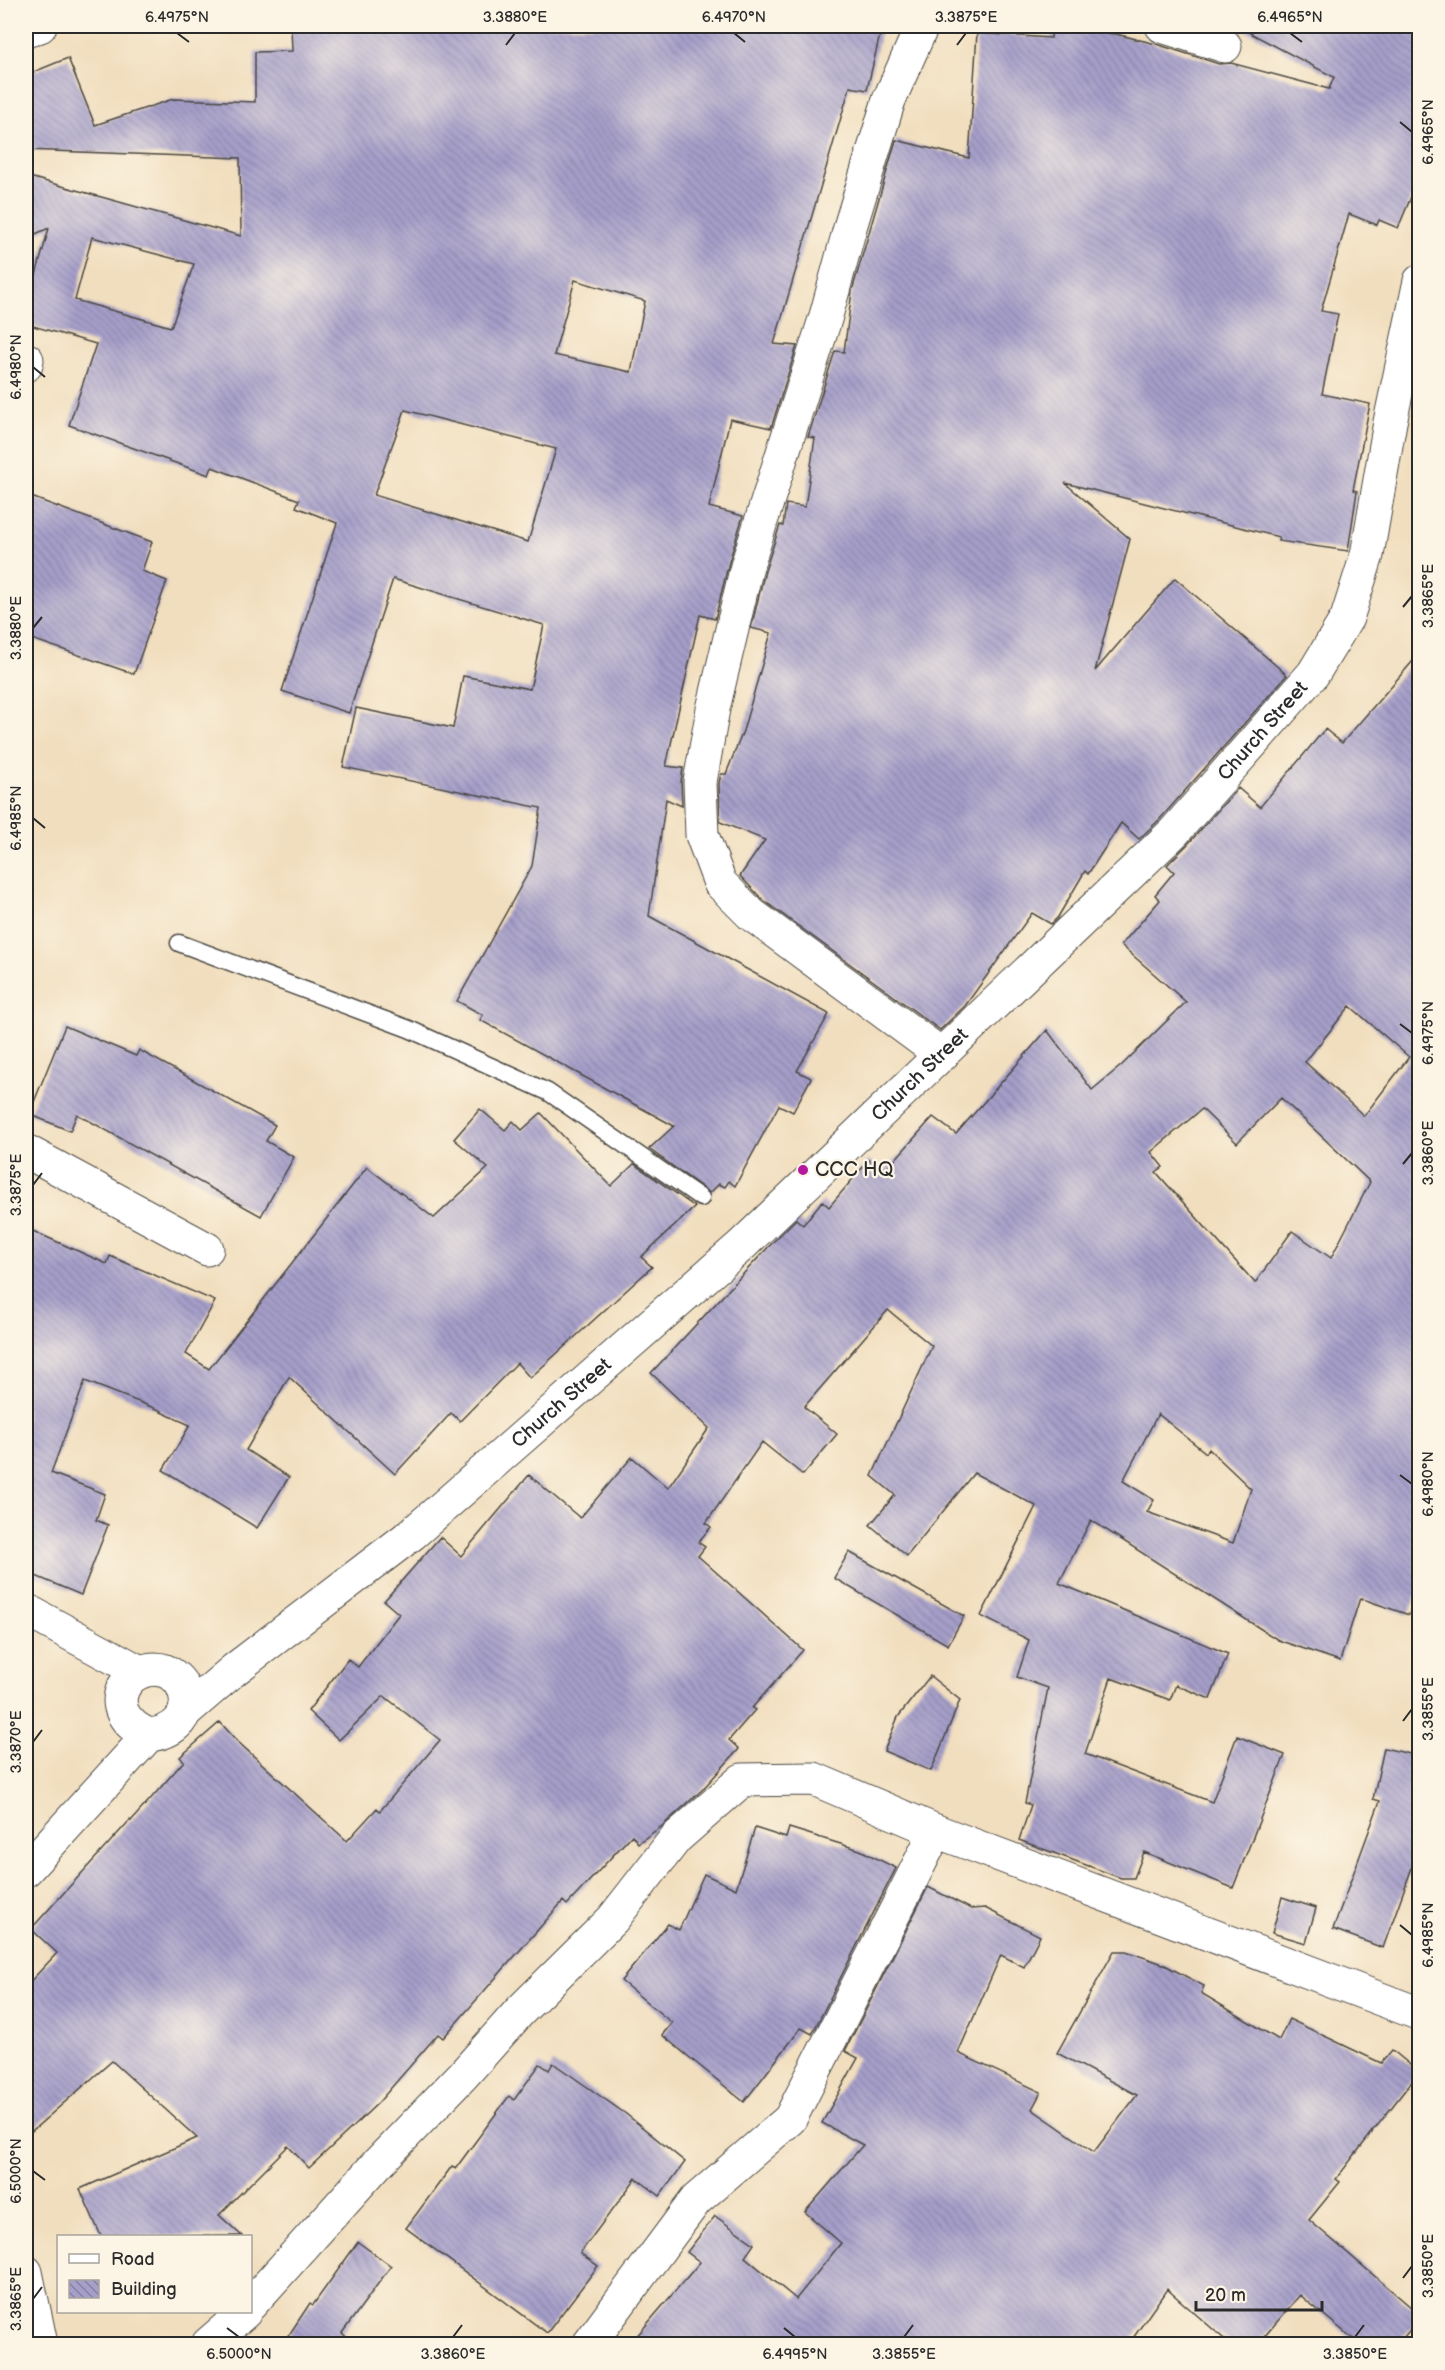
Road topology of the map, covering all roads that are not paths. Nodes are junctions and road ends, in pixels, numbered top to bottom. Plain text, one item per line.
1 (40, 26) edge
2 (922, 26) edge
3 (1162, 26) edge
4 (26, 31) edge
5 (1225, 46) dead end
6 (1419, 281) edge
7 (179, 943) dead end
8 (942, 1055) junction
9 (26, 1151) edge
10 (701, 1198) dead end
11 (207, 1249) dead end
12 (26, 1610) edge
13 (140, 1672) junction
14 (186, 1711) junction
15 (149, 1735) junction
16 (936, 1831) junction
17 (26, 1870) edge
18 (1419, 2014) edge
19 (26, 2272) edge
20 (252, 2303) edge
21 (244, 2313) edge
22 (41, 2344) edge
23 (208, 2344) edge
24 (589, 2344) edge

1 - 4 street
2 - 8 street
3 - 5 street
6 - 8 street, Church Street
7 - 10 lane
8 - 14 street, Church Street
9 - 11 street
12 - 13 street
13 - 14 street
13 - 15 street
14 - 15 street
15 - 17 street
16 - 18 street
16 - 20 street
16 - 24 street
19 - 22 street
21 - 23 street

